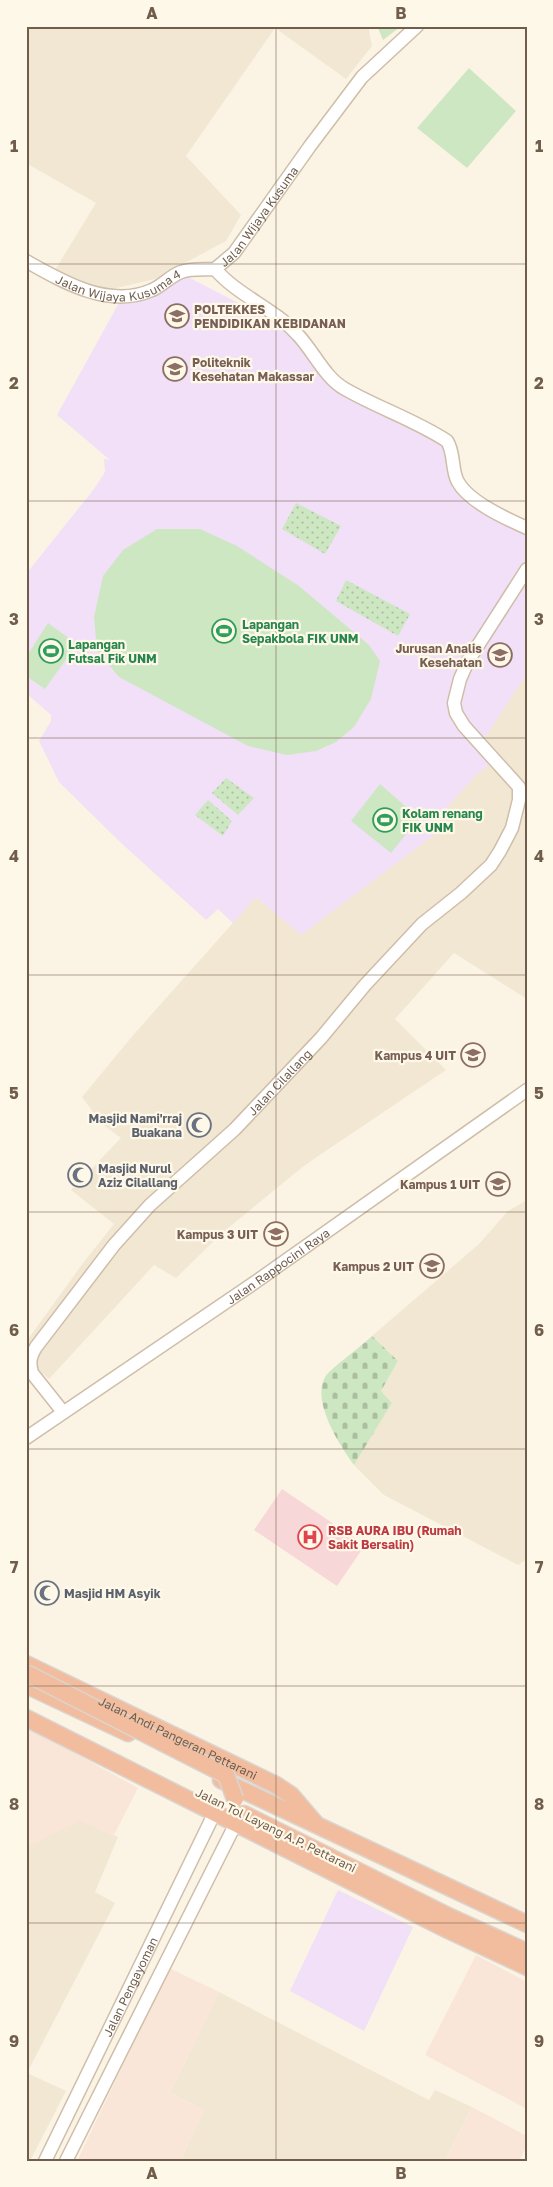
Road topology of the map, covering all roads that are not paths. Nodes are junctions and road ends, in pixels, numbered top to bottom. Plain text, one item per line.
1 (417, 26) edge
2 (26, 261) edge
3 (215, 269) junction
4 (527, 528) edge
5 (527, 569) edge
6 (527, 1090) edge
7 (63, 1412) junction
8 (26, 1438) edge
9 (26, 1664) edge
10 (26, 1673) edge
11 (26, 1685) edge
12 (26, 1706) edge
13 (26, 1718) edge
14 (215, 1812) junction
15 (236, 1823) junction
16 (317, 1826) junction
17 (527, 1924) edge
18 (158, 1932) junction
19 (177, 1941) junction
20 (527, 1944) edge
21 (527, 1952) edge
22 (527, 1967) edge
23 (45, 2161) edge
24 (66, 2161) edge

1 - 3 street, Jalan Wijaya Kusuma
2 - 3 street, Jalan Wijaya Kusuma 4
3 - 4 street, Jalan Wijaya Kusuma
5 - 7 street, Jalan Cilallang
6 - 7 street, Jalan Rappocini Raya
7 - 8 street, Jalan Rappocini Raya
9 - 16 highway, Jalan Andi Pangeran Pettarani
10 - 20 highway, Jalan Tol Layang A.P. Pettarani, bridge
11 - 16 highway, Jalan Andi Pangeran Pettarani
12 - 21 highway, Jalan Tol Layang A.P. Pettarani
13 - 14 highway
14 - 15 highway
14 - 18 street, Jalan Pengayoman
15 - 19 street, Jalan Pengayoman
15 - 22 highway
16 - 17 highway, Jalan Andi Pangeran Pettarani
18 - 19 street
18 - 23 street, Jalan Pengayoman
19 - 24 street, Jalan Pengayoman

